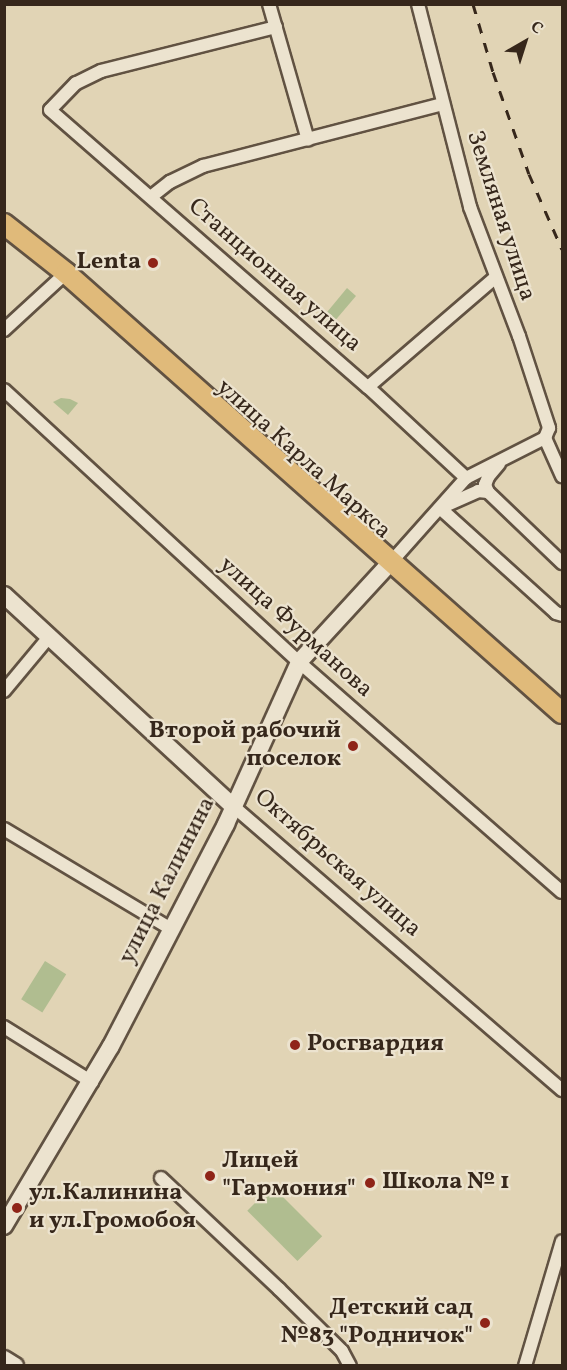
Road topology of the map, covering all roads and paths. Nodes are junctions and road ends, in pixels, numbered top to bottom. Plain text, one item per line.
1 (269, 4) edge
2 (418, 4) edge
3 (276, 27) junction
4 (442, 104) junction
5 (308, 140) junction
6 (152, 196) junction
7 (4, 224) edge
8 (4, 236) edge
9 (64, 275) junction
10 (496, 278) junction
11 (4, 330) edge
12 (368, 387) junction
13 (4, 390) edge
14 (545, 438) junction
15 (512, 454) junction
16 (562, 476) edge
17 (466, 478) junction
18 (488, 492) junction
19 (441, 509) junction
20 (562, 563) edge
21 (388, 564) junction
22 (4, 595) edge
23 (562, 615) edge
24 (49, 637) junction
25 (299, 662) junction
26 (4, 691) edge
27 (562, 713) edge
28 (562, 728) edge
29 (233, 806) junction
30 (4, 829) edge
31 (562, 892) edge
32 (171, 929) junction
33 (4, 1027) edge
34 (92, 1082) junction
35 (562, 1090) edge
36 (161, 1178) dead end
37 (6, 1219) edge
38 (562, 1241) edge
39 (4, 1359) edge
40 (15, 1365) edge
41 (350, 1365) edge
42 (525, 1365) edge

1 - 3 street
2 - 4 street, Земляная улица
3 - 5 street
3 - 6 street, Станционная улица
4 - 5 street
4 - 10 street, Земляная улица
5 - 6 street
6 - 12 street, Станционная улица
7 - 9 main road, улица Карла Маркса
8 - 9 street, улица Карла Маркса
9 - 11 street
9 - 21 main road, улица Карла Маркса
10 - 12 street
10 - 14 street, Земляная улица
12 - 17 street, Станционная улица
13 - 25 street, улица Фурманова
14 - 15 street
14 - 16 street, Земляная улица
15 - 17 street
15 - 18 street
17 - 19 street
18 - 19 street
18 - 20 street
19 - 21 street
19 - 23 street
21 - 25 main road, улица Калинина
21 - 27 main road, улица Карла Маркса
21 - 28 main road, улица Карла Маркса
22 - 24 main road, Октябрьская улица
24 - 26 street
24 - 29 main road, Октябрьская улица
25 - 29 main road, улица Калинина
25 - 31 street, улица Фурманова
29 - 32 main road, улица Калинина
29 - 35 street, Октябрьская улица
30 - 32 street
32 - 34 main road, улица Калинина
33 - 34 street
34 - 37 main road, улица Калинина
36 - 41 street
38 - 42 street
39 - 40 main road

